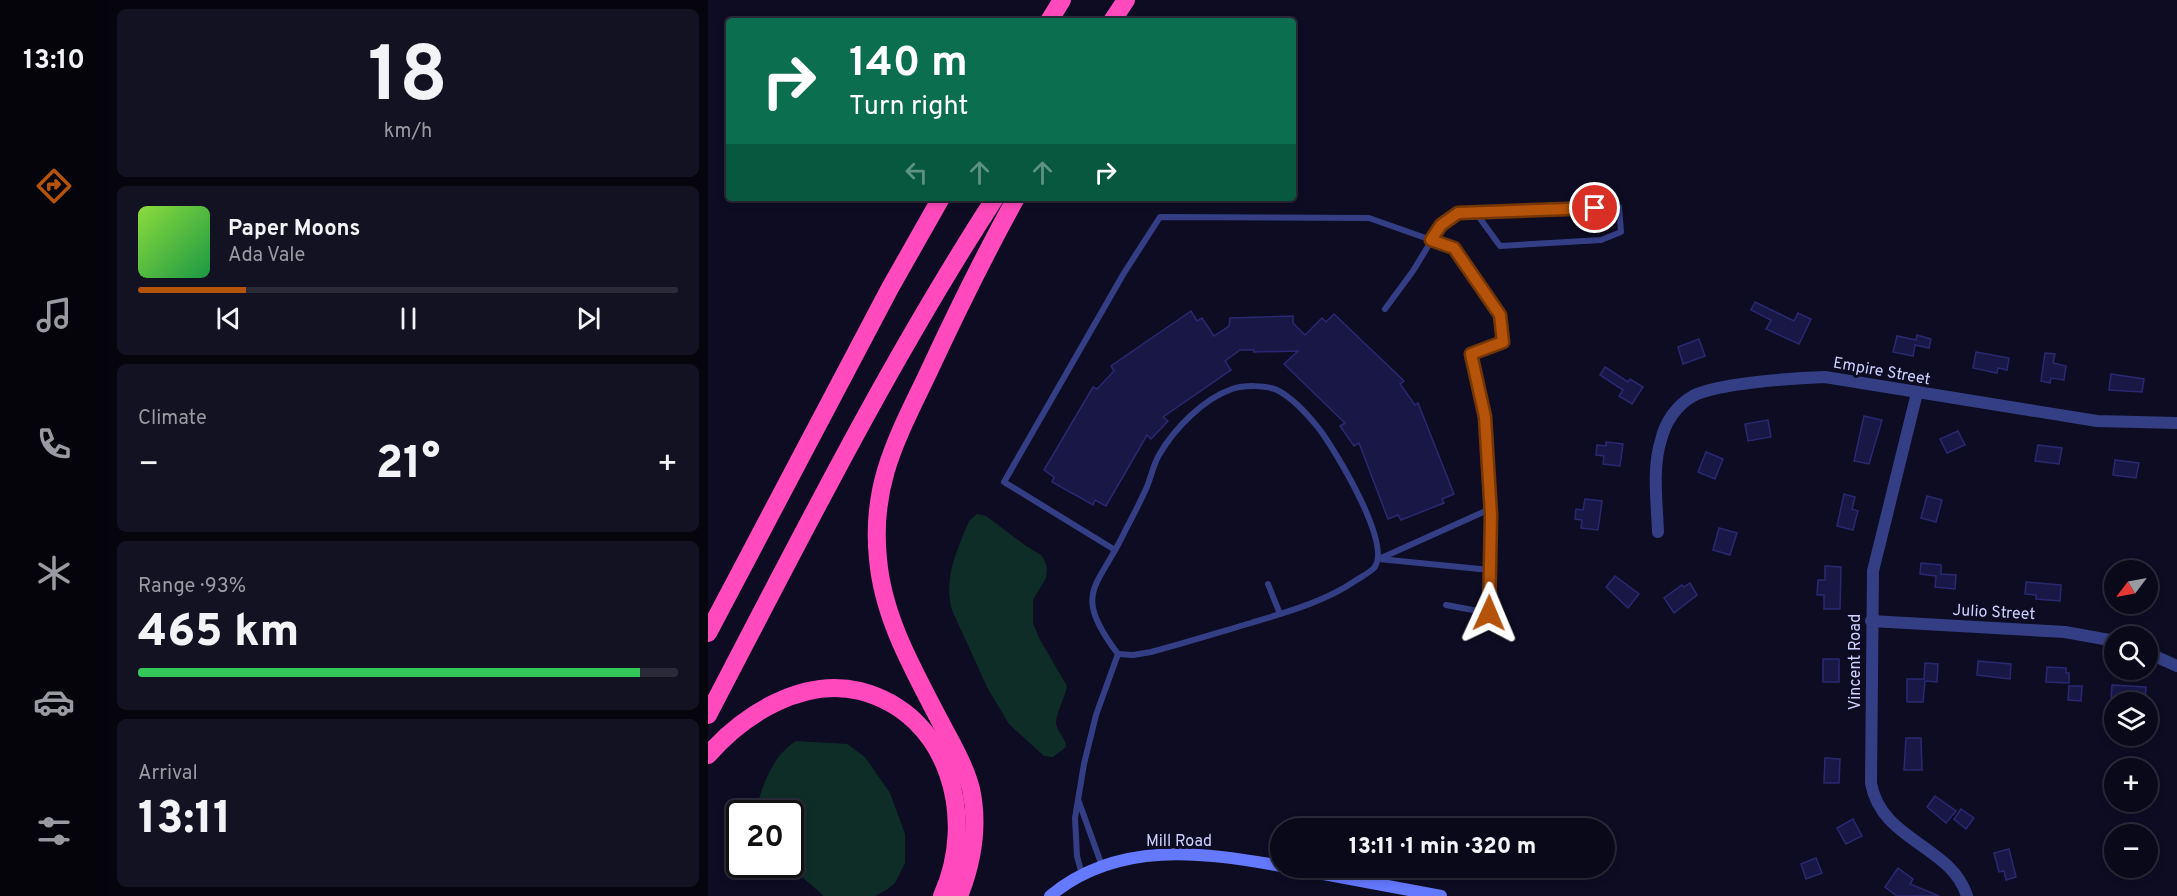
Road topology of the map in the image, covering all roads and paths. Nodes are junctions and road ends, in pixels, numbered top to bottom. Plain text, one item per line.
1 (1062, 0) edge
2 (1126, 0) edge
3 (1051, 18) edge
4 (1114, 18) edge
5 (939, 201) edge
6 (993, 201) edge
7 (1014, 201) edge
8 (1476, 213) junction
9 (1431, 240) junction
10 (1385, 309) dead end
11 (1917, 393) junction
12 (2177, 423) edge
13 (1490, 509) junction
14 (1658, 532) dead end
15 (1115, 550) junction
16 (1379, 559) junction
17 (1490, 570) junction
18 (1268, 584) dead end
19 (1446, 605) dead end
20 (1280, 614) junction
21 (1871, 621) junction
22 (708, 633) edge
23 (2104, 639) edge
24 (1118, 654) junction
25 (2158, 657) edge
26 (2177, 666) edge
27 (708, 715) edge
28 (708, 755) edge
29 (1079, 802) junction
30 (1270, 864) edge
31 (1102, 866) junction
32 (1082, 875) junction
33 (1337, 878) edge
34 (1402, 892) edge
35 (942, 896) edge
36 (959, 896) edge
37 (1050, 896) edge
38 (1441, 896) edge
39 (1967, 896) edge

1 - 3 highway
2 - 4 highway
5 - 22 highway
6 - 27 highway
7 - 36 highway
8 - 8 lane
8 - 9 lane
9 - 10 lane
9 - 13 lane
9 - 15 lane
11 - 12 street, Empire Street
11 - 14 street, Empire Street
11 - 21 street, Vincent Road
13 - 16 lane
13 - 17 lane
15 - 16 lane
15 - 24 lane
16 - 17 lane
16 - 20 lane
17 - 19 lane
18 - 20 lane
20 - 24 lane
21 - 23 street, Julio Street
21 - 39 street, Vincent Road
24 - 29 lane
25 - 26 street
28 - 35 highway
29 - 31 lane
29 - 32 lane
30 - 31 main road, Mill Road
31 - 32 main road, Mill Road
32 - 37 main road, Mill Road
33 - 34 main road
34 - 38 main road

